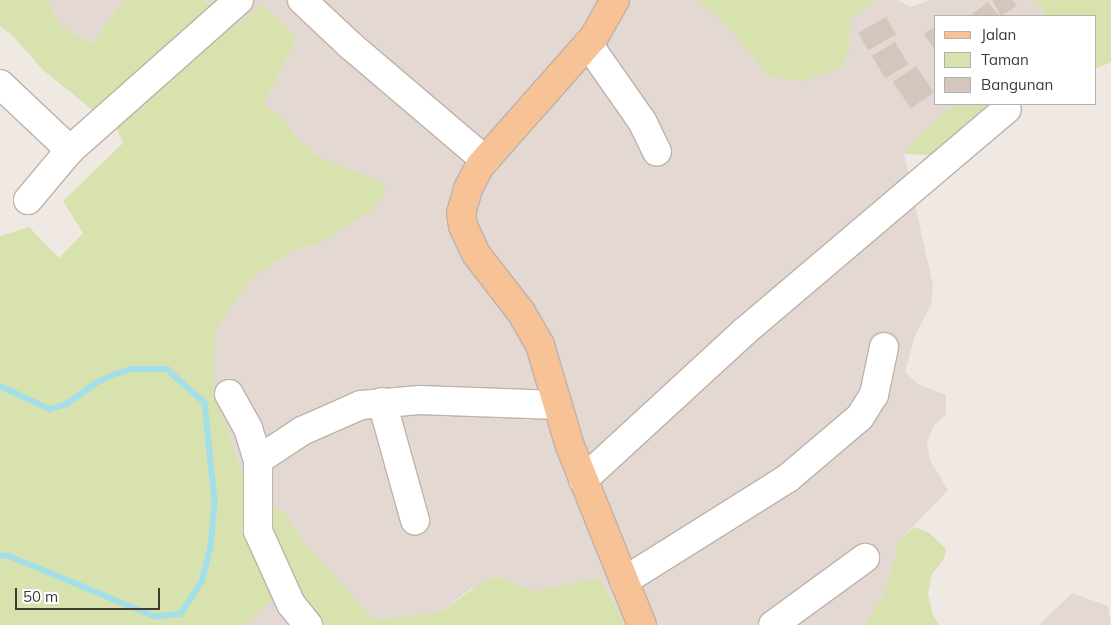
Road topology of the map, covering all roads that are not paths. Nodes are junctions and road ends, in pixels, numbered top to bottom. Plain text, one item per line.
1 (239, 0) edge
2 (302, 0) edge
3 (615, 0) edge
4 (588, 44) junction
5 (0, 84) edge
6 (1007, 109) dead end
7 (70, 150) junction
8 (657, 152) dead end
9 (485, 160) junction
10 (28, 200) dead end
11 (884, 347) dead end
12 (229, 394) dead end
13 (382, 402) junction
14 (557, 405) junction
15 (258, 460) junction
16 (583, 480) junction
17 (416, 520) dead end
18 (865, 558) dead end
19 (624, 581) junction
20 (308, 625) edge
21 (642, 625) edge
22 (773, 625) edge

1 - 7 street
2 - 9 street
3 - 4 main road
4 - 8 street
4 - 9 main road
5 - 7 street
6 - 16 street
7 - 10 street
9 - 14 main road
11 - 19 street
12 - 15 street
13 - 14 street
13 - 15 street
13 - 17 street
14 - 16 main road
15 - 20 street
16 - 19 main road
18 - 22 street
19 - 21 main road

